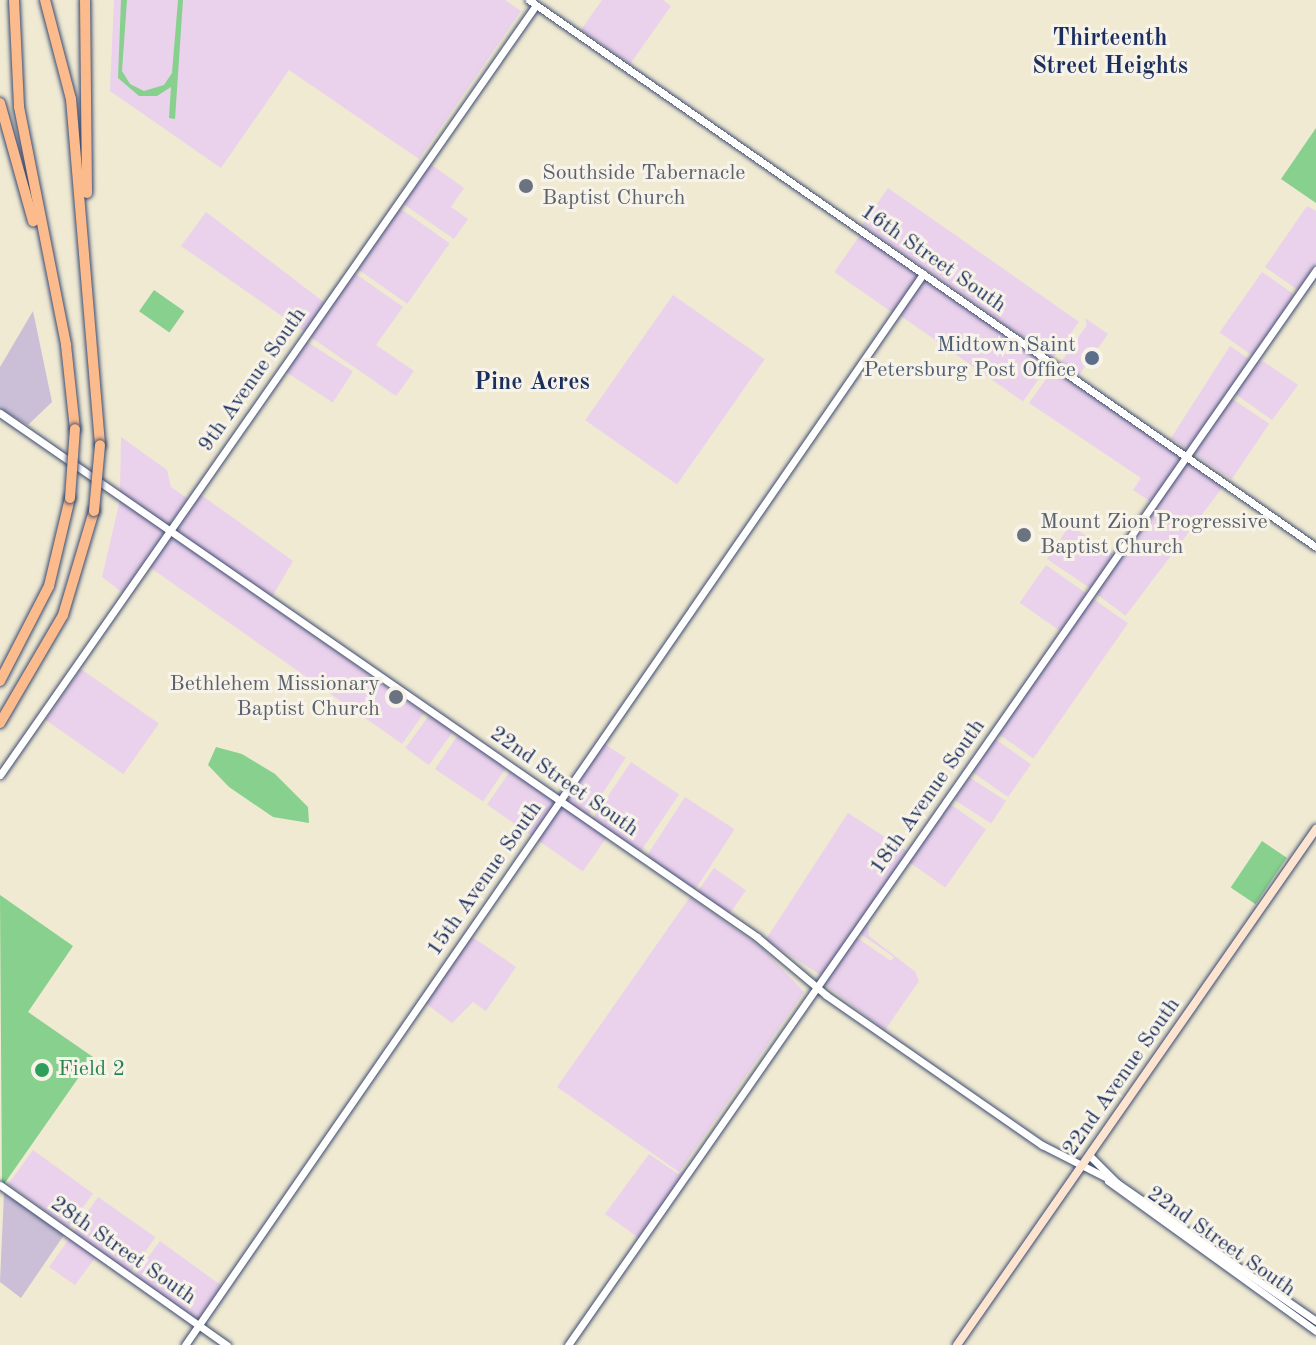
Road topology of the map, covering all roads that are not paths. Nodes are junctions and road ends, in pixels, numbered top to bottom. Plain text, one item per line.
1 (14, 0) edge
2 (45, 0) edge
3 (85, 0) edge
4 (532, 3) edge
5 (0, 103) edge
6 (1316, 270) edge
7 (923, 274) junction
8 (91, 343) junction
9 (66, 345) junction
10 (0, 413) edge
11 (1186, 457) junction
12 (169, 531) junction
13 (1316, 547) edge
14 (0, 681) edge
15 (0, 723) edge
16 (0, 775) edge
17 (560, 801) junction
18 (1316, 829) edge
19 (818, 988) junction
20 (1089, 1155) junction
21 (1081, 1167) junction
22 (1107, 1179) junction
23 (1117, 1183) junction
24 (0, 1185) edge
25 (1316, 1321) edge
26 (199, 1326) junction
27 (1316, 1331) edge
28 (185, 1345) edge
29 (227, 1345) edge
30 (568, 1345) edge
31 (957, 1345) edge

1 - 9 highway
2 - 8 highway
3 - 8 highway
4 - 7 street, 16th Street South
4 - 12 street, 9th Avenue South
5 - 9 highway
6 - 11 street, 18th Avenue South
7 - 11 street, 16th Street South
7 - 17 street, 15th Avenue South
8 - 15 highway, bridge
9 - 14 highway, bridge
10 - 12 street, 22nd Street South
11 - 13 street, 16th Street South
11 - 19 street, 18th Avenue South
12 - 16 street, 9th Avenue South
12 - 17 street, 22nd Street South
17 - 19 street, 22nd Street South
17 - 26 street, 15th Avenue South
18 - 20 main road, 22nd Avenue South
19 - 21 street, 22nd Street South
19 - 30 street, 18th Avenue South
20 - 21 main road, 22nd Avenue South
20 - 23 street
21 - 22 street, 22nd Street South
21 - 31 main road, 22nd Avenue South
22 - 23 street, 22nd Street South
22 - 27 street, 22nd Street South
23 - 25 street, 22nd Street South
24 - 26 street, 28th Street South
26 - 28 street, 15th Avenue South
26 - 29 street, 28th Street South

